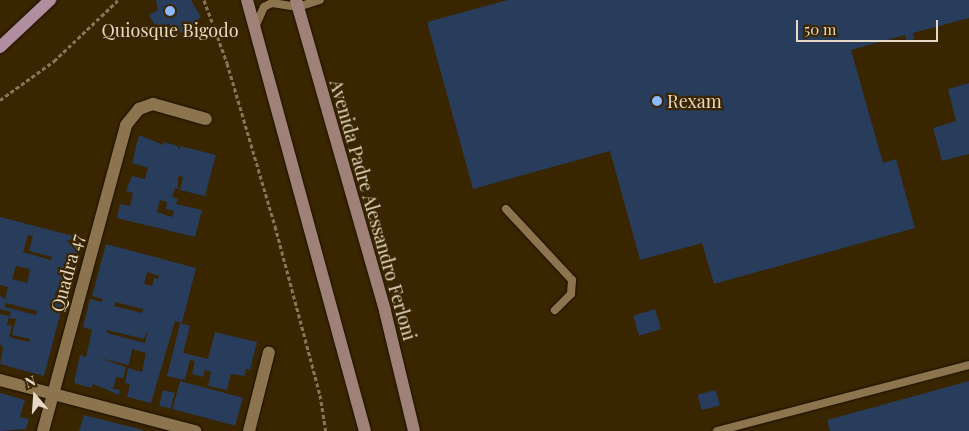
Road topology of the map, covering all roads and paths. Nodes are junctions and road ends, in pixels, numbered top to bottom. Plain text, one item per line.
1 (50, 0) edge
2 (118, 0) edge
3 (204, 0) edge
4 (247, 0) edge
5 (320, 0) edge
6 (297, 4) edge
7 (255, 29) junction
8 (0, 47) edge
9 (0, 100) edge
10 (206, 119) dead end
11 (506, 209) dead end
12 (555, 310) dead end
13 (269, 352) dead end
14 (969, 365) edge
15 (0, 380) edge
16 (52, 394) junction
17 (43, 431) edge
18 (195, 431) edge
19 (249, 431) edge
20 (326, 431) edge
21 (365, 431) edge
22 (414, 431) edge
23 (717, 431) edge

1 - 8 main road
2 - 9 path
3 - 20 path
4 - 7 main road
5 - 6 lane
6 - 7 lane
6 - 22 main road, Avenida Padre Alessandro Ferloni
7 - 21 main road
10 - 16 street, Quadra 47
11 - 12 lane
13 - 19 street
14 - 23 lane
15 - 16 street
16 - 17 street, Quadra 47
16 - 18 street

